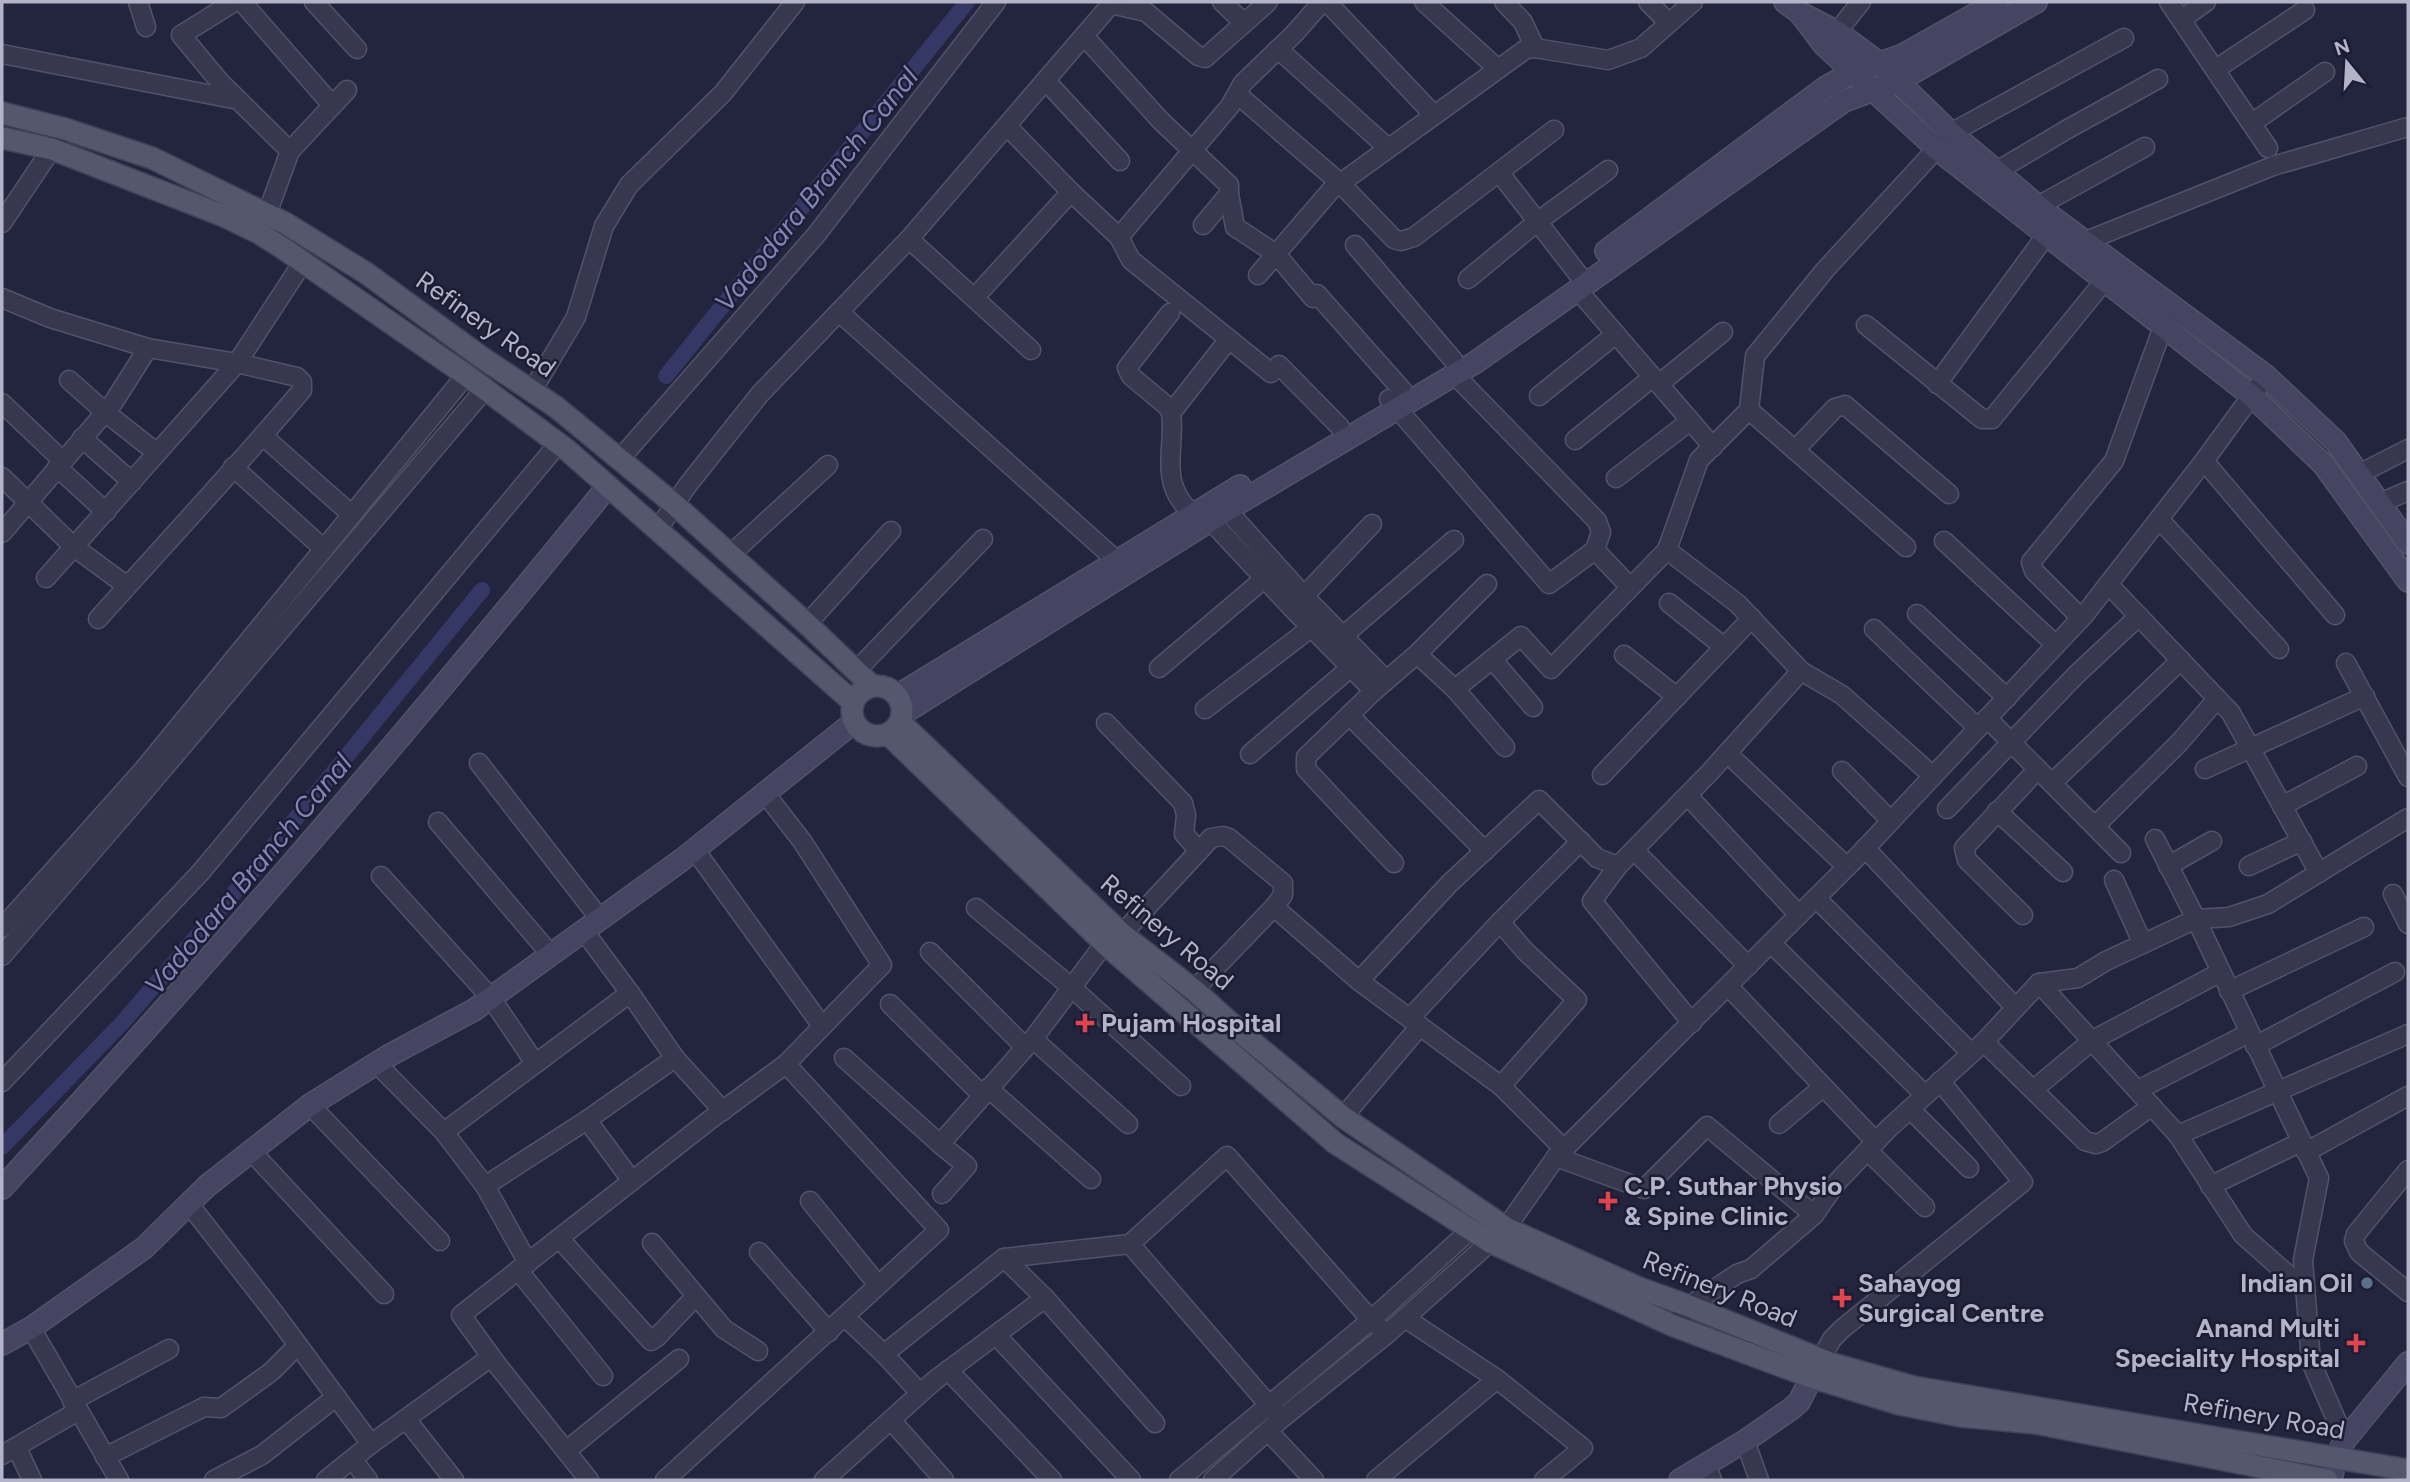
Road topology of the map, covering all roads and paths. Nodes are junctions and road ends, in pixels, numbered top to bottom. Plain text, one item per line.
1 (138, 2) edge
2 (234, 2) edge
3 (242, 2) edge
4 (314, 2) edge
5 (795, 2) edge
6 (996, 2) edge
7 (1222, 2) edge
8 (1268, 2) edge
9 (1324, 2) edge
10 (1424, 2) edge
11 (1504, 2) edge
12 (1648, 2) edge
13 (1693, 2) edge
14 (1861, 2) edge
15 (1997, 2) edge
16 (2036, 2) edge
17 (2169, 2) edge
18 (2206, 2) edge
19 (1112, 3) edge
20 (1793, 7) edge
21 (2305, 10) dead end
22 (2182, 19) junction
23 (1244, 23) junction
24 (1669, 23) junction
25 (146, 27) dead end
26 (1837, 32) junction
27 (1084, 36) junction
28 (2123, 38) dead end
29 (1535, 48) junction
30 (358, 49) dead end
31 (1278, 49) junction
32 (2, 54) edge
33 (1879, 63) junction
34 (1498, 69) junction
35 (2216, 69) junction
36 (1853, 72) junction
37 (2325, 72) dead end
38 (2158, 79) dead end
39 (1046, 81) junction
40 (1898, 81) junction
41 (347, 90) dead end
42 (1872, 90) junction
43 (1237, 94) junction
44 (238, 100) junction
45 (332, 104) junction
46 (2, 113) edge
47 (1434, 115) junction
48 (2252, 123) junction
49 (1007, 126) junction
50 (2408, 127) edge
51 (65, 129) junction
52 (1554, 130) dead end
53 (1951, 133) junction
54 (2, 138) edge
55 (2145, 147) dead end
56 (1388, 148) junction
57 (2268, 148) dead end
58 (52, 149) junction
59 (1193, 149) junction
60 (1937, 149) junction
61 (290, 151) junction
62 (1121, 161) dead end
63 (1608, 170) dead end
64 (1499, 172) junction
65 (1997, 172) junction
66 (1340, 183) junction
67 (1071, 192) junction
68 (1229, 194) junction
69 (2038, 206) junction
70 (267, 214) junction
71 (1538, 222) junction
72 (2, 223) edge
73 (1203, 225) dead end
74 (293, 228) junction
75 (2047, 234) junction
76 (1119, 237) junction
77 (909, 239) junction
78 (2086, 241) junction
79 (1355, 245) dead end
80 (284, 249) junction
81 (1276, 254) junction
82 (303, 262) junction
83 (1258, 275) dead end
84 (1468, 279) dead end
85 (2105, 280) junction
86 (1580, 282) junction
87 (2, 298) edge
88 (975, 298) junction
89 (839, 312) junction
90 (1170, 313) dead end
91 (2164, 324) junction
92 (1866, 325) dead end
93 (1723, 332) dead end
94 (1616, 334) junction
95 (1229, 339) junction
96 (148, 348) junction
97 (1031, 350) dead end
98 (237, 363) junction
99 (1455, 368) junction
100 (467, 375) junction
101 (2266, 376) junction
102 (69, 380) dead end
103 (1656, 381) junction
104 (1937, 384) junction
105 (485, 389) junction
106 (538, 395) junction
107 (1539, 396) dead end
108 (2252, 396) junction
109 (1396, 400) junction
110 (2, 403) edge
111 (1749, 410) junction
112 (105, 412) junction
113 (1171, 412) junction
114 (528, 420) junction
115 (1690, 421) junction
116 (1340, 428) junction
117 (263, 436) junction
118 (82, 438) junction
119 (1575, 440) dead end
120 (558, 444) junction
121 (1713, 447) junction
122 (2408, 449) edge
123 (1795, 450) junction
124 (158, 453) junction
125 (619, 460) junction
126 (2204, 461) junction
127 (60, 464) junction
128 (828, 464) dead end
129 (233, 467) junction
130 (2359, 474) junction
131 (2, 477) edge
132 (1616, 478) dead end
133 (132, 482) junction
134 (608, 486) junction
135 (2408, 491) edge
136 (1949, 494) dead end
137 (29, 501) junction
138 (2380, 503) junction
139 (674, 505) junction
140 (106, 512) junction
141 (352, 515) junction
142 (1208, 518) junction
143 (2159, 519) junction
144 (1372, 524) dead end
145 (658, 530) junction
146 (891, 531) dead end
147 (2, 533) edge
148 (983, 539) dead end
149 (1454, 540) dead end
150 (1944, 541) dead end
151 (2407, 541) edge
152 (74, 547) junction
153 (1906, 547) dead end
154 (324, 549) junction
155 (1595, 550) junction
156 (1667, 550) junction
157 (2386, 551) junction
158 (730, 555) junction
159 (1116, 560) junction
160 (46, 578) dead end
161 (1265, 578) junction
162 (2408, 581) edge
163 (1487, 584) dead end
164 (2108, 584) junction
165 (127, 586) junction
166 (1630, 587) junction
167 (1304, 596) junction
168 (1669, 603) dead end
169 (1917, 614) dead end
170 (2335, 615) dead end
171 (2139, 617) junction
172 (1752, 618) junction
173 (2081, 618) junction
174 (98, 619) dead end
175 (807, 624) junction
176 (1312, 627) junction
177 (1874, 629) dead end
178 (1343, 636) junction
179 (2056, 645) junction
180 (1724, 648) junction
181 (2279, 649) dead end
182 (1417, 654) junction
183 (1624, 655) dead end
184 (1492, 659) junction
185 (2181, 660) junction
186 (2346, 663) dead end
187 (1159, 668) dead end
188 (1350, 668) junction
189 (856, 671) junction
190 (1801, 671) junction
191 (1380, 685) junction
192 (872, 687) junction
193 (1455, 689) junction
194 (2365, 696) junction
195 (1677, 697) junction
196 (2007, 698) junction
197 (2217, 699) junction
198 (1533, 707) dead end
199 (1205, 709) dead end
200 (854, 712) junction
201 (1349, 715) junction
202 (897, 717) junction
203 (1106, 723) dead end
204 (1983, 723) junction
205 (2012, 743) junction
206 (1505, 747) dead end
207 (2250, 748) junction
208 (1727, 753) junction
209 (1250, 754) dead end
210 (479, 763) dead end
211 (2357, 766) dead end
212 (2038, 769) junction
213 (2206, 769) dead end
214 (1842, 771) dead end
215 (1602, 775) dead end
216 (1933, 776) junction
217 (2408, 776) edge
218 (2052, 783) junction
219 (764, 792) junction
220 (1688, 796) junction
221 (2282, 806) junction
222 (1947, 808) dead end
223 (1997, 811) junction
224 (2408, 818) edge
225 (1891, 821) junction
226 (438, 822) dead end
227 (2095, 826) junction
228 (2155, 839) dead end
229 (1581, 841) junction
230 (2212, 841) dead end
231 (2302, 841) junction
232 (1865, 848) junction
233 (695, 850) junction
234 (1633, 850) junction
235 (1199, 851) junction
236 (1485, 851) junction
237 (2121, 853) dead end
238 (1394, 863) dead end
239 (1618, 866) junction
240 (2168, 866) junction
241 (2249, 866) dead end
242 (1847, 867) junction
243 (2063, 872) dead end
244 (2319, 873) junction
245 (382, 876) dead end
246 (2114, 880) dead end
247 (2392, 894) dead end
248 (1816, 898) junction
249 (1274, 907) junction
250 (976, 908) dead end
251 (1799, 915) junction
252 (2023, 915) dead end
253 (2196, 919) junction
254 (1500, 922) junction
255 (2408, 924) edge
256 (592, 925) junction
257 (2364, 927) dead end
258 (2, 928) edge
259 (1114, 935) junction
260 (1771, 943) junction
261 (2143, 944) junction
262 (930, 952) dead end
263 (551, 955) junction
264 (2, 956) edge
265 (1748, 967) junction
266 (2221, 972) junction
267 (2395, 972) dead end
268 (1359, 981) junction
269 (2039, 983) junction
270 (1728, 986) junction
271 (1071, 987) junction
272 (1194, 990) junction
273 (2229, 991) junction
274 (630, 993) junction
275 (491, 998) junction
276 (890, 1004) dead end
277 (2015, 1007) junction
278 (1415, 1022) junction
279 (1692, 1023) junction
280 (822, 1026) junction
281 (2408, 1034) edge
282 (2252, 1039) junction
283 (2092, 1040) junction
284 (1029, 1043) junction
285 (1977, 1047) junction
286 (674, 1058) junction
287 (844, 1058) dead end
288 (376, 1063) junction
289 (535, 1063) junction
290 (786, 1064) junction
291 (1941, 1081) junction
292 (2, 1082) edge
293 (1181, 1086) dead end
294 (1501, 1086) junction
295 (1823, 1087) junction
296 (2033, 1090) junction
297 (2138, 1090) junction
298 (985, 1092) junction
299 (2277, 1093) junction
300 (1925, 1095) junction
301 (2408, 1096) edge
302 (310, 1105) junction
303 (2152, 1105) junction
304 (1910, 1109) junction
305 (723, 1111) junction
306 (1343, 1117) junction
307 (587, 1120) junction
308 (1128, 1124) dead end
309 (1779, 1124) dead end
310 (444, 1132) junction
311 (2178, 1135) junction
312 (940, 1144) junction
313 (1872, 1146) junction
314 (2304, 1147) junction
315 (251, 1151) junction
316 (1561, 1154) junction
317 (1969, 1168) dead end
318 (2408, 1170) edge
319 (1091, 1179) dead end
320 (632, 1181) junction
321 (485, 1186) junction
322 (2210, 1186) junction
323 (2, 1188) edge
324 (942, 1194) dead end
325 (810, 1201) dead end
326 (189, 1204) junction
327 (1925, 1207) dead end
328 (1814, 1215) junction
329 (1486, 1216) junction
330 (1470, 1230) junction
331 (1498, 1235) junction
332 (559, 1238) junction
333 (440, 1241) dead end
334 (652, 1244) dead end
335 (1130, 1244) junction
336 (759, 1252) dead end
337 (1004, 1258) junction
338 (523, 1267) junction
339 (878, 1285) junction
340 (2305, 1290) junction
341 (2408, 1292) edge
342 (384, 1294) dead end
343 (696, 1296) junction
344 (1045, 1298) junction
345 (1689, 1306) junction
346 (845, 1317) junction
347 (1405, 1318) junction
348 (1371, 1321) junction
349 (1674, 1326) junction
350 (31, 1328) junction
351 (829, 1332) junction
352 (1387, 1334) junction
353 (996, 1335) junction
354 (2, 1344) edge
355 (298, 1345) junction
356 (169, 1349) dead end
357 (758, 1351) dead end
358 (884, 1354) junction
359 (679, 1359) dead end
360 (2408, 1363) edge
361 (498, 1366) junction
362 (1816, 1368) junction
363 (948, 1370) junction
364 (603, 1376) dead end
365 (1497, 1379) junction
366 (920, 1393) junction
367 (336, 1397) junction
368 (1268, 1405) junction
369 (75, 1406) junction
370 (406, 1419) junction
371 (891, 1420) junction
372 (1154, 1423) dead end
373 (1274, 1425) junction
374 (1745, 1441) junction
375 (371, 1444) junction
376 (2341, 1449) junction
377 (9, 1451) edge
378 (566, 1451) junction
379 (105, 1457) junction
380 (353, 1460) junction
381 (2408, 1470) edge
382 (1709, 1473) edge
383 (829, 1479) edge
384 (32, 1480) edge
385 (119, 1480) edge
386 (214, 1480) edge
387 (326, 1480) edge
388 (368, 1480) edge
389 (454, 1480) edge
390 (589, 1480) edge
391 (665, 1480) edge
392 (944, 1480) edge
393 (1052, 1480) edge
394 (1131, 1480) edge
395 (1179, 1480) edge
396 (1213, 1480) edge
397 (1314, 1480) edge
398 (1376, 1480) edge
399 (1544, 1480) edge
400 (1680, 1480) edge
401 (1759, 1480) edge
402 (2329, 1480) edge

1 - 25 street
2 - 44 street
3 - 45 street
4 - 30 street
5 - 106 street
6 - 125 street
7 - 23 street
8 - 23 street
9 - 31 street
9 - 47 street
10 - 34 street
11 - 29 street
12 - 24 street
13 - 24 street
14 - 26 street
15 - 33 street
16 - 40 street
17 - 22 street
18 - 22 street
19 - 23 street
19 - 27 street
20 - 26 street
20 - 36 street
21 - 35 street
22 - 35 street
24 - 29 street
26 - 33 street
27 - 39 street
27 - 59 street
28 - 53 street
29 - 34 street
31 - 43 street
31 - 56 street
32 - 44 street
33 - 36 street
33 - 40 street
34 - 47 street
35 - 48 street
36 - 42 street
36 - 86 street
37 - 48 street
38 - 65 street
39 - 49 street
39 - 62 street
40 - 42 street
40 - 53 street
41 - 45 street
42 - 60 street
42 - 86 street
43 - 59 street
43 - 66 street
44 - 61 street
45 - 61 street
46 - 51 main road, Refinery Road
47 - 56 street
48 - 57 street
49 - 67 street
49 - 77 street
50 - 78 street
51 - 58 street
51 - 70 main road, Refinery Road
52 - 64 street
53 - 60 street
53 - 65 street
54 - 58 main road, Refinery Road
55 - 69 street
56 - 66 street
58 - 72 street
58 - 80 main road, Refinery Road
59 - 68 street
59 - 76 street
60 - 75 street
60 - 111 street
61 - 70 street
63 - 71 street
64 - 66 street
64 - 71 street
65 - 69 street
66 - 81 street
67 - 76 street
67 - 88 street
68 - 73 street
68 - 81 street
69 - 78 street
70 - 74 main road, Refinery Road
71 - 84 street
71 - 86 street
74 - 80 main road
74 - 106 main road, Refinery Road
75 - 85 street
75 - 104 street
76 - 95 street
77 - 88 street
77 - 89 street
78 - 101 street
79 - 99 street
80 - 82 main road, Refinery Road
81 - 83 street
81 - 109 street
82 - 98 street
82 - 100 main road, Refinery Road
85 - 91 street
85 - 104 street
86 - 94 street
86 - 99 street
87 - 96 street
88 - 97 street
89 - 139 street
89 - 159 street
90 - 113 street
91 - 108 street
91 - 173 street
92 - 104 street
93 - 103 street
94 - 103 street
94 - 107 street
95 - 113 street
95 - 116 street
96 - 98 street
96 - 112 street
98 - 117 street
98 - 124 street
99 - 109 street
99 - 155 street
100 - 105 main road, Refinery Road
100 - 141 street
101 - 108 street
101 - 130 street
102 - 112 street
103 - 115 street
103 - 119 street
105 - 114 main road, Refinery Road
105 - 264 street
106 - 114 main road
106 - 125 main road, Refinery Road
108 - 126 street
108 - 157 street
109 - 116 street
109 - 142 street
109 - 155 street
110 - 127 street
111 - 121 street
111 - 123 street
112 - 118 street
112 - 124 street
113 - 142 street
114 - 120 main road, Refinery Road
115 - 121 street
115 - 132 street
116 - 142 street
117 - 129 street
117 - 141 street
118 - 127 street
118 - 133 street
120 - 134 main road, Refinery Road
120 - 292 street
121 - 156 street
122 - 130 street
123 - 136 street
123 - 153 street
124 - 133 street
125 - 139 main road, Refinery Road
126 - 143 street
126 - 170 street
127 - 137 street
127 - 140 street
128 - 158 street
129 - 154 street
129 - 165 street
130 - 138 street
131 - 137 street
133 - 140 street
134 - 145 main road, Refinery Road
134 - 323 street
135 - 138 street
137 - 147 street
137 - 152 street
138 - 151 street
139 - 145 street
139 - 158 main road, Refinery Road
140 - 152 street
141 - 154 street
142 - 159 street
142 - 161 street
142 - 167 street
142 - 202 street
143 - 164 street
143 - 181 street
144 - 167 street
145 - 200 main road, Refinery Road
146 - 175 street
148 - 189 street
149 - 178 street
150 - 179 street
151 - 157 street
152 - 160 street
152 - 165 street
154 - 258 street
155 - 166 street
156 - 166 street
156 - 172 street
157 - 162 street
158 - 175 main road, Refinery Road
159 - 202 street
161 - 176 street
161 - 187 street
163 - 182 street
164 - 171 street
164 - 173 street
165 - 174 street
166 - 184 street
167 - 178 street
168 - 180 street
169 - 196 street
171 - 185 street
171 - 205 street
172 - 180 street
172 - 190 street
173 - 179 street
175 - 189 main road, Refinery Road
176 - 188 street
176 - 199 street
177 - 204 street
178 - 191 street
179 - 196 street
180 - 195 street
182 - 191 street
182 - 193 street
183 - 195 street
184 - 193 street
184 - 198 street
185 - 197 street
185 - 218 street
186 - 194 street
188 - 191 street
188 - 209 street
189 - 192 main road, Refinery Road
190 - 208 street
190 - 216 street
191 - 201 street
192 - 200 main road
192 - 202 main road
193 - 206 street
194 - 207 street
194 - 217 street
195 - 215 street
196 - 204 street
197 - 207 street
197 - 227 street
200 - 202 main road
200 - 219 street
201 - 236 street
201 - 238 street
202 - 259 main road, Refinery Road
203 - 235 street
204 - 205 street
204 - 216 street
205 - 212 street
205 - 222 street
207 - 213 street
207 - 221 street
208 - 220 street
208 - 242 street
210 - 256 street
211 - 221 street
212 - 218 street
212 - 223 street
214 - 225 street
216 - 225 street
218 - 227 street
219 - 233 street
219 - 280 street
220 - 234 street
220 - 251 street
221 - 231 street
223 - 243 street
223 - 252 street
224 - 244 street
225 - 232 street
226 - 263 street
227 - 237 street
228 - 240 street
229 - 236 street
229 - 239 street
229 - 254 street
230 - 240 street
231 - 241 street
231 - 244 street
232 - 242 street
232 - 277 street
233 - 256 street
233 - 280 street
234 - 239 street
234 - 265 street
235 - 249 street
235 - 259 street
236 - 268 street
239 - 279 street
240 - 253 street
242 - 248 street
244 - 253 street
245 - 275 street
246 - 261 street
247 - 255 street
248 - 251 street
248 - 285 street
249 - 268 street
249 - 272 street
250 - 271 street
251 - 260 street
253 - 261 street
253 - 266 street
254 - 278 street
254 - 294 street
256 - 263 street
256 - 274 street
257 - 273 street
259 - 271 street
259 - 272 main road, Refinery Road
259 - 330 main road, Refinery Road
260 - 265 street
260 - 300 street
261 - 269 street
262 - 284 street
263 - 275 street
265 - 270 street
266 - 273 street
266 - 283 street
267 - 282 street
268 - 278 street
269 - 277 street
269 - 283 street
270 - 279 street
270 - 295 street
271 - 284 street
271 - 293 street
272 - 306 main road, Refinery Road
273 - 282 street
274 - 286 street
274 - 289 street
275 - 288 street
275 - 289 street
276 - 298 street
277 - 285 street
278 - 294 street
278 - 306 street
279 - 316 street
280 - 290 street
281 - 299 street
282 - 297 street
282 - 299 street
283 - 296 street
283 - 297 street
284 - 298 street
284 - 308 street
285 - 291 street
285 - 296 street
286 - 305 street
286 - 307 street
287 - 312 street
288 - 302 street
288 - 310 street
289 - 310 street
290 - 305 street
290 - 339 street
291 - 300 street
291 - 362 street
294 - 316 street
295 - 309 street
295 - 313 street
296 - 303 street
297 - 303 street
298 - 312 street
298 - 319 street
299 - 311 street
299 - 314 street
300 - 304 street
301 - 314 street
302 - 315 street
302 - 333 street
303 - 311 street
304 - 313 street
304 - 317 street
305 - 320 street
306 - 329 main road, Refinery Road
307 - 320 street
307 - 321 street
310 - 321 street
311 - 322 street
312 - 324 street
313 - 327 street
313 - 328 street
314 - 322 street
314 - 340 street
315 - 326 street
315 - 342 street
316 - 328 street
316 - 331 street
318 - 341 street
320 - 332 street
321 - 338 street
322 - 340 street
325 - 339 street
326 - 350 street
326 - 355 street
328 - 345 street
329 - 330 street
329 - 331 main road, Refinery Road
330 - 331 main road, Refinery Road
330 - 348 street
331 - 345 main road, Refinery Road
331 - 347 street
331 - 349 main road, Refinery Road
332 - 338 street
332 - 343 street
334 - 343 street
335 - 337 street
335 - 348 street
335 - 368 street
336 - 351 street
337 - 344 street
337 - 358 street
338 - 361 street
338 - 364 street
339 - 346 street
340 - 376 street
343 - 357 street
344 - 353 street
344 - 372 street
345 - 349 street
345 - 362 main road, Refinery Road
346 - 351 street
346 - 358 street
347 - 352 street
347 - 365 street
348 - 352 street
348 - 368 street
349 - 362 main road, Refinery Road
350 - 354 street
350 - 369 street
351 - 391 street
352 - 373 street
353 - 363 street
353 - 394 street
355 - 367 street
355 - 379 street
356 - 369 street
358 - 366 street
359 - 378 street
360 - 376 street
361 - 370 street
361 - 378 street
362 - 374 street
362 - 376 main road, Refinery Road
362 - 402 main road, Refinery Road
363 - 366 street
363 - 393 street
365 - 398 street
365 - 399 street
366 - 371 street
367 - 375 street
367 - 386 street
368 - 373 street
368 - 395 street
369 - 377 street
369 - 379 street
370 - 375 street
370 - 389 street
371 - 383 street
371 - 392 street
373 - 396 street
373 - 397 street
374 - 382 street
374 - 401 street
375 - 380 street
376 - 381 main road, Refinery Road
376 - 402 street
377 - 384 street
378 - 390 street
379 - 385 street
380 - 387 street
380 - 388 street
382 - 400 street

